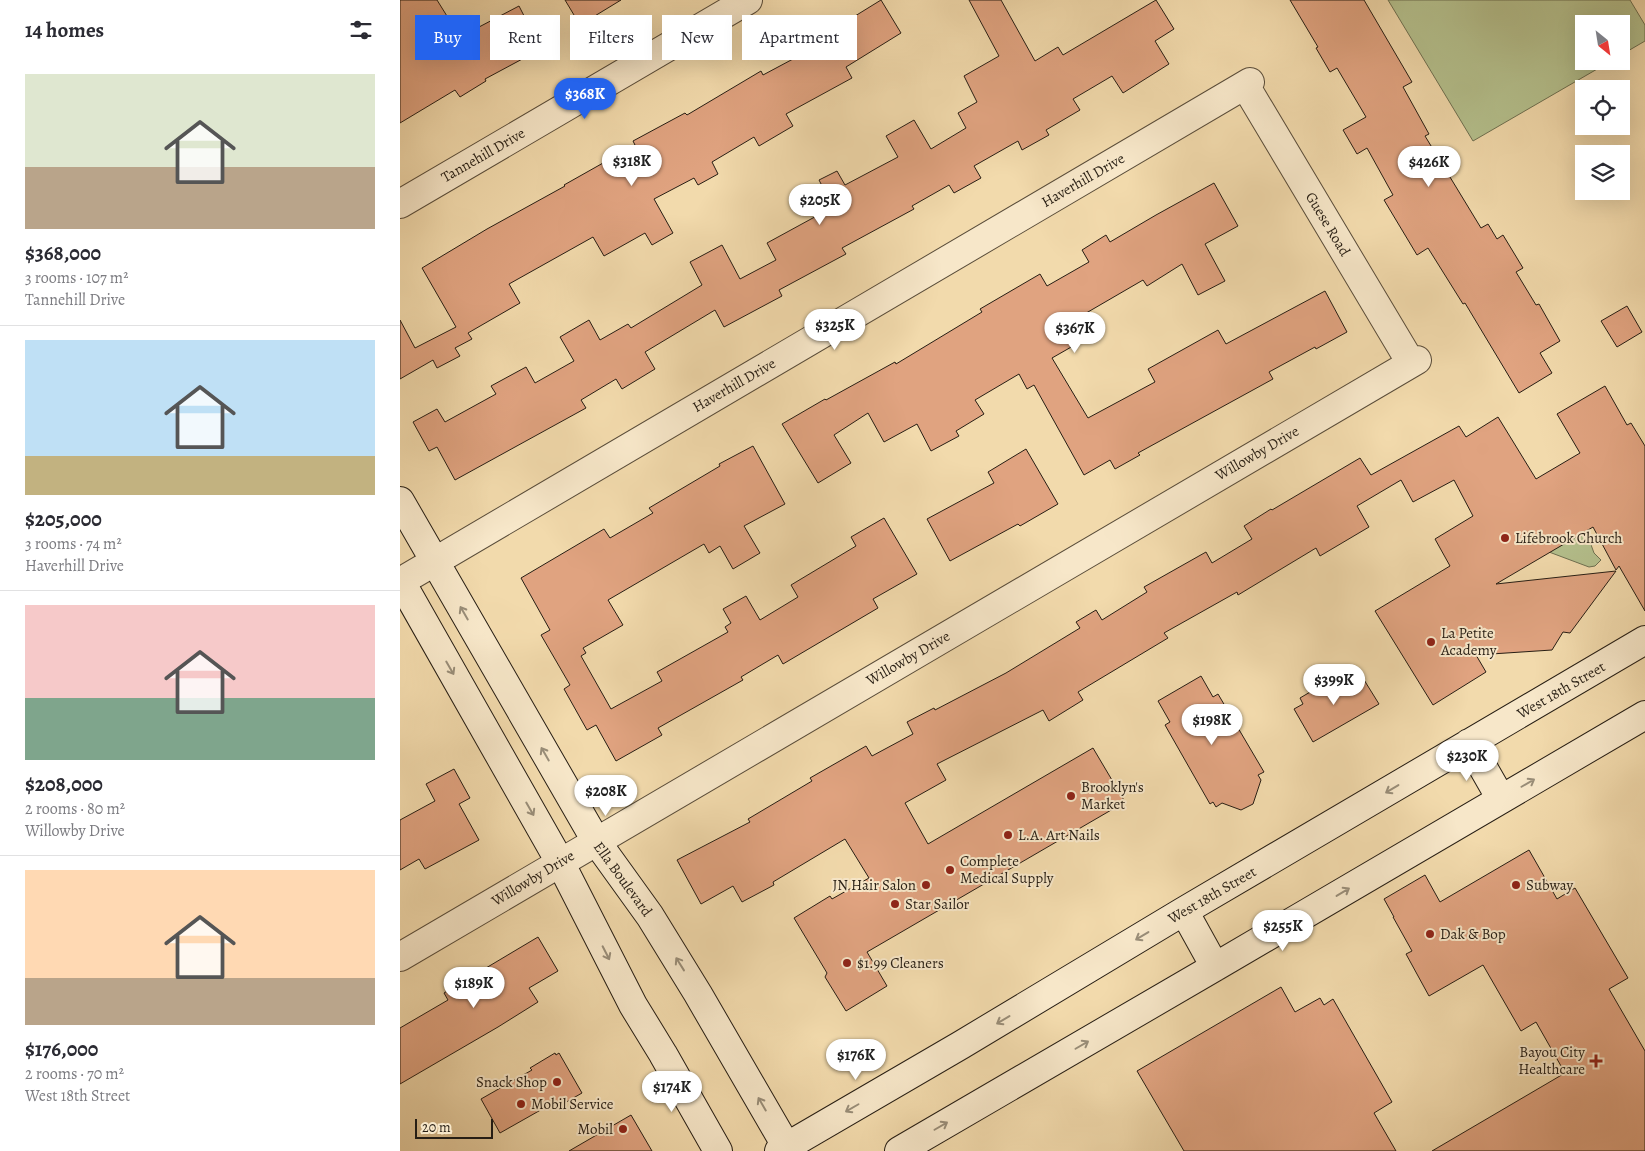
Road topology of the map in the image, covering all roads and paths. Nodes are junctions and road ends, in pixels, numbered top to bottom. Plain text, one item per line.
1 (748, 0) edge
2 (1247, 84) joint
3 (400, 204) edge
4 (1414, 361) joint
5 (400, 501) edge
6 (434, 562) junction
7 (400, 581) edge
8 (1645, 640) edge
9 (1645, 715) edge
10 (1469, 744) junction
11 (1501, 799) junction
12 (596, 841) junction
13 (560, 862) junction
14 (1184, 911) junction
15 (400, 956) edge
16 (1216, 968) junction
17 (784, 1150) edge
18 (718, 1151) edge
19 (899, 1151) edge

1 - 3 main road, Tannehill Drive
2 - 4 main road, Guese Road
2 - 6 main road, Haverhill Drive
4 - 12 main road, Willowby Drive
5 - 6 main road, Ella Boulevard
6 - 7 main road, Haverhill Drive
12 -> 6 main road, Ella Boulevard
7 -> 13 main road
8 - 10 main road, West 18th Street
11 -> 9 main road
10 - 11 main road
10 -> 14 main road, West 18th Street
16 -> 11 main road
12 - 13 main road, Willowby Drive
17 -> 12 main road, Ella Boulevard
13 - 15 main road, Willowby Drive
13 -> 18 main road
14 - 16 main road
14 -> 17 main road, West 18th Street
19 -> 16 main road

